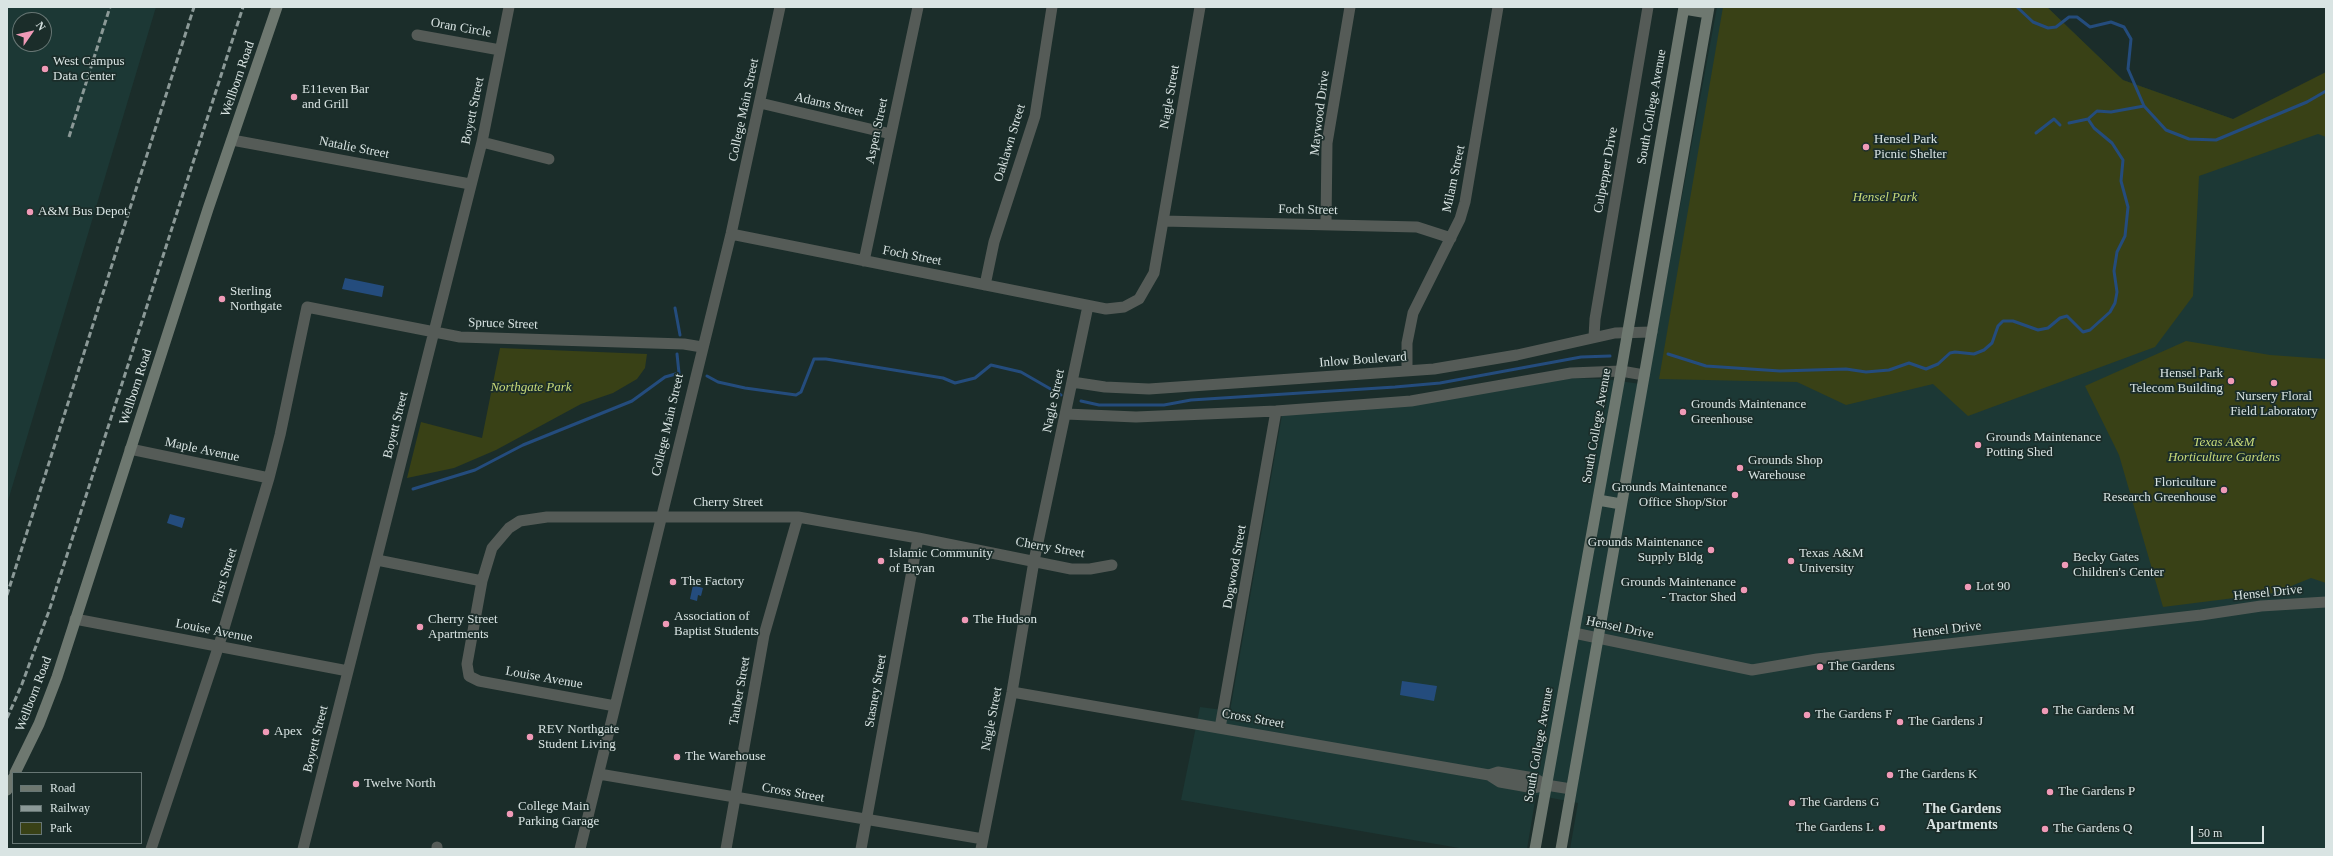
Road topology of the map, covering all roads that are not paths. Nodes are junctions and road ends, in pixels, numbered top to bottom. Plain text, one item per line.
1 (277, 7) edge
2 (509, 7) edge
3 (780, 7) edge
4 (918, 7) edge
5 (1052, 7) edge
6 (1200, 7) edge
7 (1350, 7) edge
8 (1498, 7) edge
9 (1648, 7) edge
10 (1684, 8) edge
11 (1708, 10) edge
12 (417, 35) dead end
13 (500, 50) junction
14 (760, 103) junction
15 (891, 134) junction
16 (232, 140) junction
17 (482, 142) junction
18 (549, 159) dead end
19 (470, 184) junction
20 (1163, 221) junction
21 (1326, 224) junction
22 (731, 234) junction
23 (1451, 238) junction
24 (864, 261) junction
25 (985, 285) junction
26 (1088, 306) junction
27 (307, 307) joint
28 (1627, 331) junction
29 (434, 332) junction
30 (1652, 332) junction
31 (1594, 338) junction
32 (702, 347) junction
33 (1408, 371) junction
34 (1621, 372) junction
35 (1644, 375) junction
36 (1072, 382) junction
37 (1276, 411) junction
38 (1066, 414) junction
39 (130, 449) junction
40 (269, 478) junction
41 (1598, 500) junction
42 (1621, 504) junction
43 (661, 517) junction
44 (798, 517) junction
45 (918, 538) junction
46 (377, 560) junction
47 (1034, 561) junction
48 (1112, 565) dead end
49 (482, 581) junction
50 (2326, 602) edge
51 (75, 620) junction
52 (1574, 633) junction
53 (1598, 637) junction
54 (219, 645) junction
55 (348, 671) junction
56 (469, 676) joint
57 (1012, 692) junction
58 (615, 706) junction
59 (1220, 728) junction
60 (16, 772) edge
61 (598, 774) junction
62 (12, 780) edge
63 (1546, 785) junction
64 (1571, 789) junction
65 (7, 790) edge
66 (735, 797) junction
67 (866, 820) junction
68 (982, 844) edge
69 (151, 849) edge
70 (303, 849) edge
71 (580, 849) edge
72 (726, 849) edge
73 (861, 849) edge
74 (1535, 849) edge
75 (1561, 849) edge

1 - 16 main road, Wellborn Road
2 - 13 street, Boyett Street
3 - 14 street, College Main Street
4 - 15 street, Aspen Street
5 - 25 street, Oaklawn Street
6 - 20 street, Nagle Street
7 - 21 street, Maywood Drive
8 - 23 street, Milam Street
9 - 31 street, Culpepper Drive
10 - 11 main road
10 - 28 main road, South College Avenue
11 - 30 main road
12 - 13 street, Oran Circle
13 - 17 street, Boyett Street
14 - 15 street, Adams Street
14 - 22 street, College Main Street
15 - 24 street, Aspen Street
16 - 19 street, Natalie Street
16 - 39 main road, Wellborn Road
17 - 18 street
17 - 19 street, Boyett Street
19 - 29 street, Boyett Street
20 - 21 street, Foch Street
20 - 26 street, Nagle Street
21 - 23 street, Foch Street
22 - 24 street, Foch Street
22 - 32 street, College Main Street
23 - 33 street, Milam Street
24 - 25 street, Foch Street
25 - 26 street, Foch Street
26 - 36 street, Nagle Street
27 - 29 street, Spruce Street
27 - 40 street, First Street
28 - 30 street, Inlow Boulevard
28 - 31 street, Inlow Boulevard
28 - 34 main road, South College Avenue
29 - 32 street, Spruce Street
29 - 46 street, Boyett Street
30 - 35 main road
31 - 33 street, Inlow Boulevard
32 - 43 street, College Main Street
33 - 36 street, Inlow Boulevard
34 - 35 street
34 - 37 street
34 - 41 main road, South College Avenue
35 - 42 main road
36 - 38 street, Nagle Street
37 - 38 street
37 - 59 street, Dogwood Street
38 - 47 street, Nagle Street
39 - 40 street, Maple Avenue
39 - 51 main road, Wellborn Road
40 - 54 street, First Street
41 - 42 main road
41 - 52 main road, South College Avenue
42 - 53 main road
43 - 44 street, Cherry Street
43 - 49 street, Cherry Street
43 - 58 street, College Main Street
44 - 45 street, Cherry Street
44 - 66 street, Tauber Street
45 - 47 street, Cherry Street
45 - 67 street, Stasney Street
46 - 49 street
46 - 55 street, Boyett Street
47 - 48 street, Cherry Street
47 - 57 street, Nagle Street
49 - 56 street, Cherry Street
50 - 53 street, Hensel Drive
51 - 54 street, Louise Avenue
51 - 60 main road, Wellborn Road
52 - 53 street, Hensel Drive
52 - 63 main road, South College Avenue
53 - 64 main road
54 - 55 street, Louise Avenue
54 - 69 street, First Street
55 - 70 street, Boyett Street
56 - 58 street, Louise Avenue
57 - 59 street, Cross Street
57 - 68 street, Nagle Street
58 - 61 street, College Main Street
59 - 63 street, Cross Street
61 - 66 street, Cross Street
61 - 71 street, College Main Street
62 - 65 main road
63 - 64 street, Cross Street
63 - 74 main road, South College Avenue
64 - 75 main road
66 - 67 street, Cross Street
66 - 72 street, Tauber Street
67 - 68 street, Cross Street
67 - 73 street, Stasney Street

